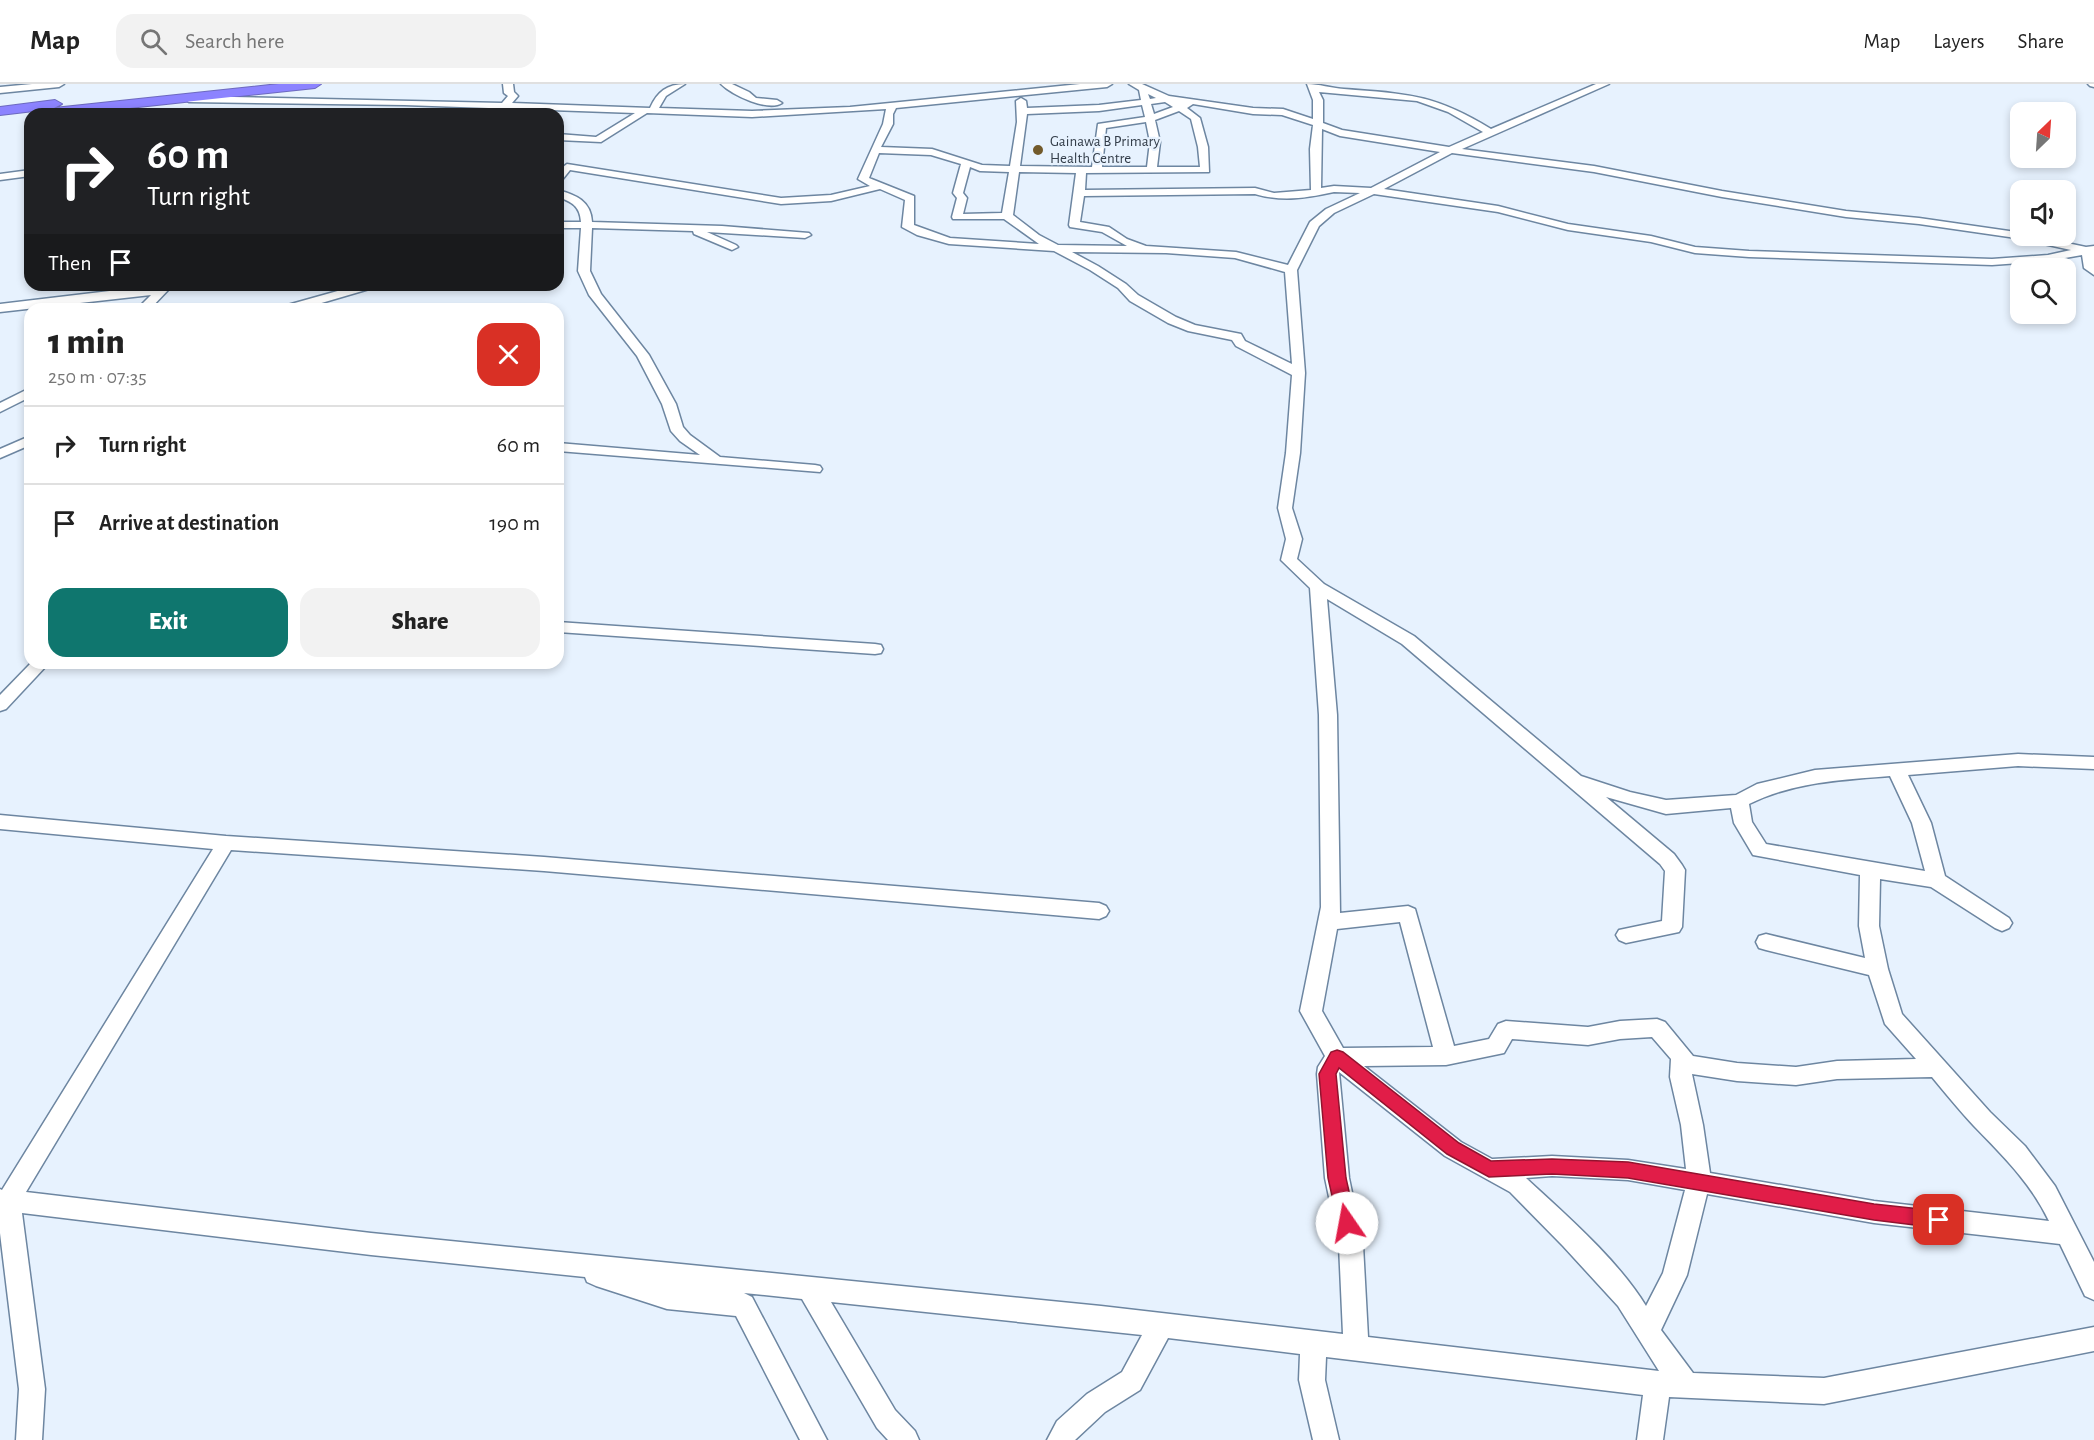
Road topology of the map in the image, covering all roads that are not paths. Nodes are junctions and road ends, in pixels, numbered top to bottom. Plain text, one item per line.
1 (59, 84) edge
2 (243, 84) edge
3 (315, 84) edge
4 (508, 84) edge
5 (680, 84) edge
6 (726, 84) edge
7 (1107, 84) edge
8 (1604, 84) edge
9 (1138, 86) edge
10 (1313, 86) edge
11 (0, 90) edge
12 (1019, 93) junction
13 (182, 98) junction
14 (1167, 99) junction
15 (1195, 101) junction
16 (404, 102) junction
17 (1146, 102) junction
18 (504, 106) junction
19 (892, 106) junction
20 (24, 108) edge
21 (27, 108) edge
22 (91, 108) edge
23 (400, 108) edge
24 (514, 108) edge
25 (1181, 109) junction
26 (0, 111) edge
27 (564, 111) edge
28 (649, 111) junction
29 (1023, 111) junction
30 (799, 112) junction
31 (24, 116) edge
32 (0, 118) edge
33 (1150, 119) junction
34 (1318, 124) junction
35 (1491, 133) junction
36 (564, 137) edge
37 (598, 140) junction
38 (875, 150) junction
39 (1450, 150) junction
40 (966, 162) junction
41 (564, 166) edge
42 (564, 167) edge
43 (1016, 167) junction
44 (1081, 170) junction
45 (1097, 170) junction
46 (1152, 170) junction
47 (24, 174) edge
48 (0, 177) edge
49 (880, 186) junction
50 (1373, 191) junction
51 (1079, 193) junction
52 (1316, 193) junction
53 (564, 195) edge
54 (1007, 216) junction
55 (564, 225) edge
56 (587, 225) junction
57 (688, 228) junction
58 (805, 235) dead end
59 (732, 247) dead end
60 (1053, 248) junction
61 (2090, 249) edge
62 (1147, 250) junction
63 (1291, 270) junction
64 (2094, 272) edge
65 (139, 291) edge
66 (161, 291) edge
67 (351, 291) edge
68 (41, 303) edge
69 (149, 303) edge
70 (309, 303) edge
71 (24, 305) edge
72 (0, 308) edge
73 (1299, 373) junction
74 (24, 395) edge
75 (0, 408) edge
76 (24, 443) edge
77 (564, 447) edge
78 (0, 454) edge
79 (716, 459) junction
80 (815, 469) dead end
81 (1318, 587) junction
82 (564, 627) edge
83 (875, 649) dead end
84 (35, 669) edge
85 (0, 705) edge
86 (2094, 763) edge
87 (1896, 770) junction
88 (1572, 778) junction
89 (1739, 801) junction
90 (0, 822) edge
91 (226, 843) junction
92 (1870, 870) junction
93 (1935, 880) junction
94 (1099, 911) dead end
95 (1328, 922) junction
96 (2002, 923) dead end
97 (1626, 935) dead end
98 (1766, 942) dead end
99 (1878, 969) junction
100 (1446, 1056) junction
101 (1337, 1057) junction
102 (1682, 1063) junction
103 (1937, 1068) junction
104 (1489, 1169) junction
105 (1699, 1181) junction
106 (4, 1200) edge
107 (2067, 1234) junction
108 (560, 1263) junction
109 (809, 1288) junction
110 (2094, 1288) edge
111 (1161, 1325) junction
112 (1647, 1331) junction
113 (2094, 1339) edge
114 (1313, 1343) junction
115 (1356, 1348) junction
116 (1658, 1384) junction
117 (1686, 1385) junction
118 (29, 1440) edge
119 (814, 1440) edge
120 (906, 1440) edge
121 (1060, 1440) edge
122 (1326, 1440) edge
123 (1650, 1440) edge

1 - 11 street
2 - 21 highway
3 - 13 highway
4 - 18 street
5 - 28 street
6 - 30 street
7 - 12 street
8 - 35 street
9 - 14 street
9 - 17 street
10 - 34 street
10 - 35 street
12 - 19 street
12 - 29 street
13 - 16 street
13 - 22 highway
14 - 15 street
14 - 17 street
14 - 25 street
15 - 25 street
15 - 34 street
16 - 18 street
16 - 23 street
17 - 29 street
17 - 33 street
18 - 24 street
19 - 30 street
19 - 38 street
20 - 26 highway
25 - 33 street
25 - 46 street
27 - 28 street
28 - 30 street
28 - 37 street
29 - 43 street
31 - 32 highway
33 - 45 street
33 - 46 street
34 - 39 street
34 - 52 street
35 - 39 street
36 - 37 street
37 - 41 street
38 - 40 street
38 - 49 street
39 - 50 street
39 - 61 street
40 - 43 street
40 - 54 street
42 - 49 street
43 - 44 street
43 - 54 street
44 - 45 street
44 - 51 street
45 - 46 street
47 - 48 street
49 - 60 street
50 - 52 street
50 - 61 street
50 - 63 street
51 - 52 street
51 - 62 street
53 - 56 street
54 - 60 street
55 - 56 street
56 - 57 street
56 - 79 street
57 - 58 street
57 - 59 street
60 - 62 street
60 - 73 street
61 - 64 street
62 - 63 street
63 - 73 street
65 - 68 street
66 - 69 street
67 - 70 street
71 - 72 street
73 - 81 street
74 - 75 street
76 - 78 street
77 - 79 street
79 - 80 street
81 - 88 street
81 - 95 street
82 - 83 street
84 - 85 street
86 - 87 street
87 - 89 street
87 - 93 street
88 - 89 street
88 - 97 street
89 - 92 street
90 - 91 street
91 - 94 street
91 - 106 street
92 - 93 street
92 - 99 street
93 - 96 street
95 - 100 street
95 - 101 street
98 - 99 street
99 - 103 street
100 - 101 street
100 - 102 street
101 - 104 street
101 - 115 street
102 - 103 street
102 - 105 street
103 - 107 street
104 - 105 street
104 - 112 street
105 - 107 street
105 - 112 street
106 - 108 street
106 - 118 street
107 - 110 street
108 - 109 street
108 - 119 street
109 - 111 street
109 - 120 street
111 - 114 street
111 - 121 street
112 - 117 street
113 - 117 street
114 - 115 street
114 - 122 street
115 - 116 street
116 - 117 street
116 - 123 street

